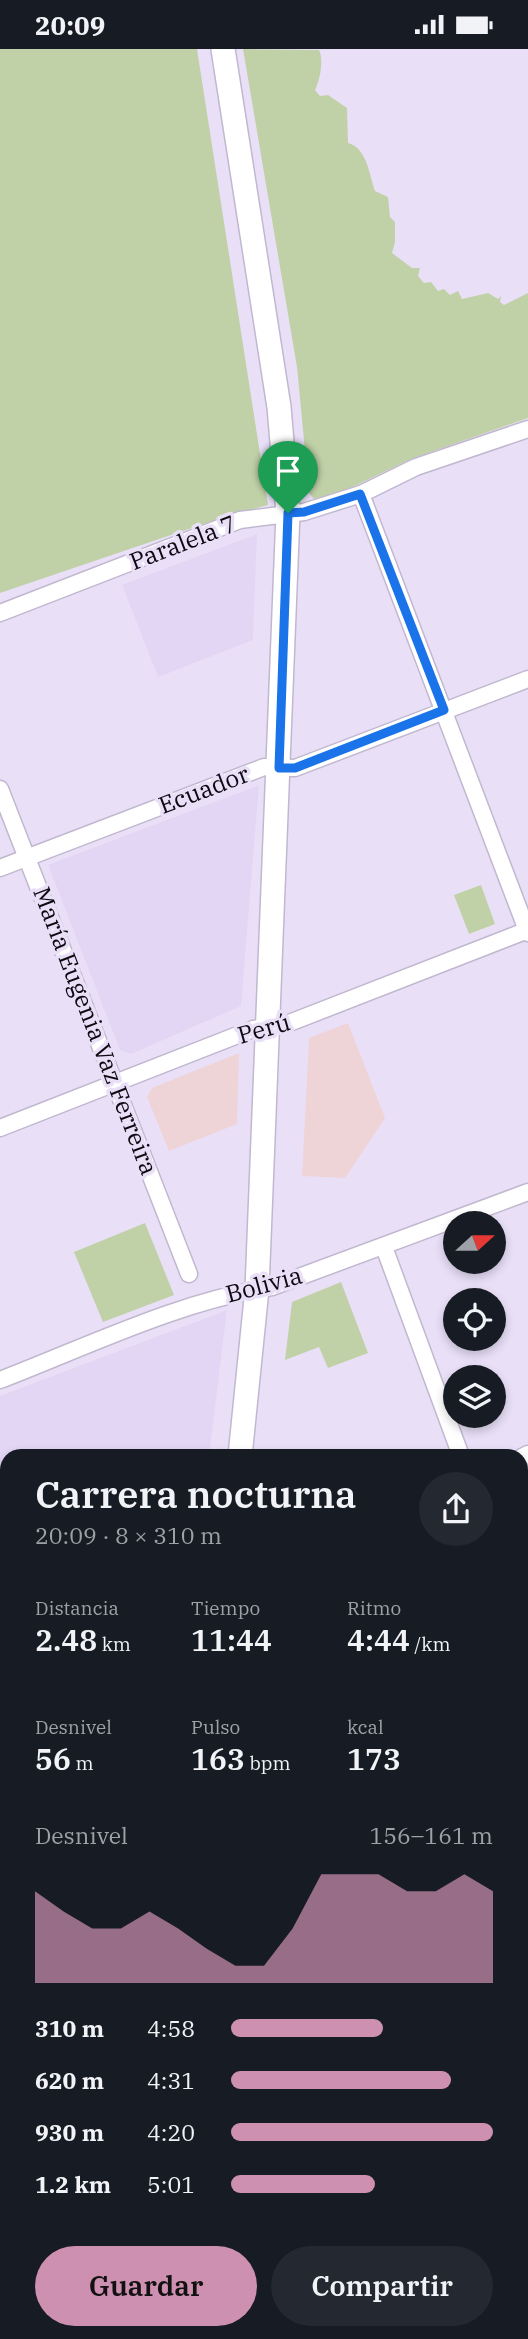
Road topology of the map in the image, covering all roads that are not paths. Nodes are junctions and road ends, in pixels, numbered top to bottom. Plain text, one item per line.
1 (223, 49) edge
2 (528, 429) edge
3 (360, 494) junction
4 (288, 513) junction
5 (0, 613) edge
6 (528, 679) edge
7 (444, 710) junction
8 (279, 768) junction
9 (0, 789) edge
10 (28, 856) junction
11 (0, 868) edge
12 (528, 931) edge
13 (267, 1027) junction
14 (114, 1085) junction
15 (0, 1128) edge
16 (528, 1192) edge
17 (384, 1247) junction
18 (189, 1274) dead end
19 (257, 1289) junction
20 (0, 1380) edge
21 (241, 1449) edge
22 (458, 1449) edge

1 - 4 street
2 - 3 street, Paralela 7
3 - 4 street, Paralela 7
3 - 7 street
4 - 5 street, Paralela 7
4 - 8 street
6 - 7 street, Ecuador
7 - 8 street, Ecuador
7 - 12 street
8 - 10 street, Ecuador
8 - 13 street
9 - 10 street, María Eugenia Vaz Ferreira
10 - 11 street, Ecuador
10 - 14 street, María Eugenia Vaz Ferreira
12 - 13 street, Perú
13 - 14 street, Perú
13 - 19 street
14 - 15 street, Perú
14 - 18 street, María Eugenia Vaz Ferreira
16 - 17 street, Bolivia
17 - 19 street, Bolivia
17 - 22 street
19 - 20 street, Bolivia
19 - 21 street

